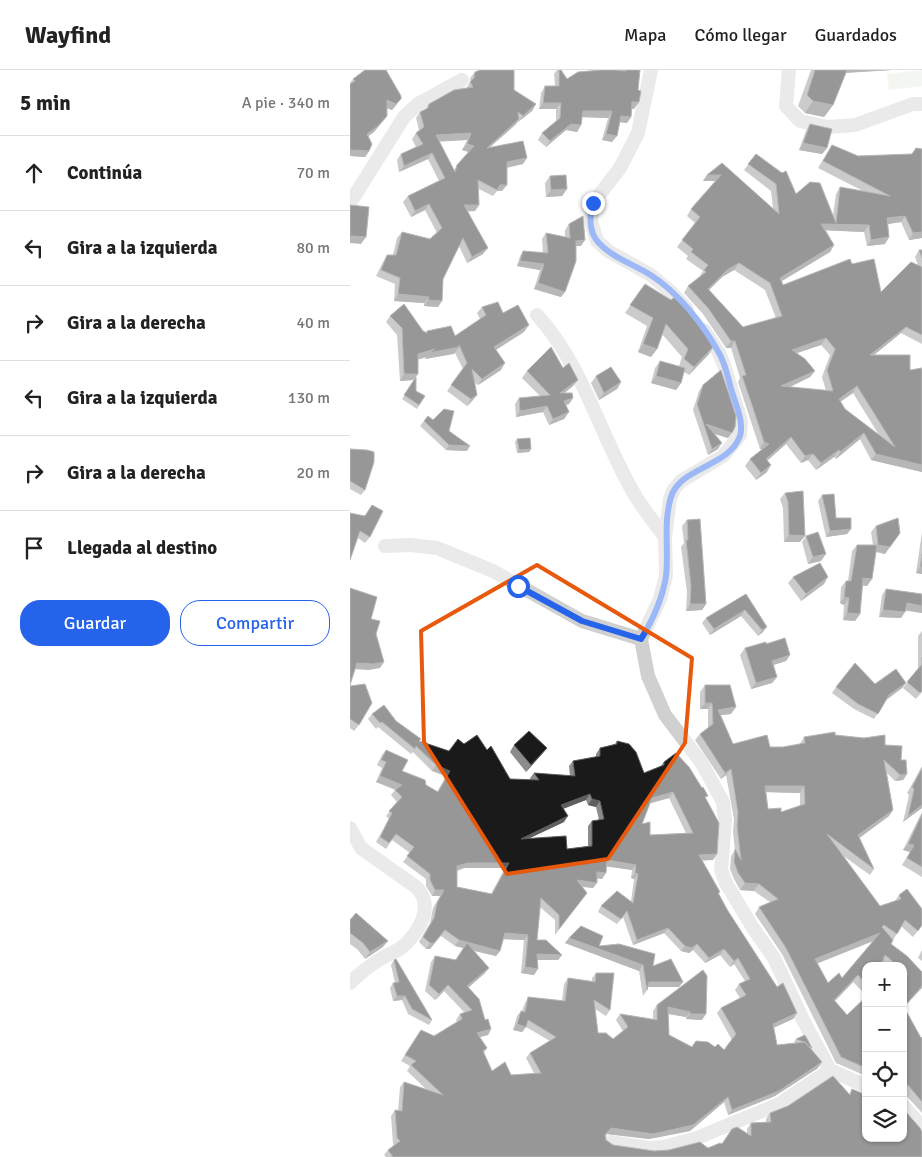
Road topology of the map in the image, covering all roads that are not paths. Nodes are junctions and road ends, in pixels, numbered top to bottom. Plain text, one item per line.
1 (651, 70) edge
2 (789, 70) edge
3 (462, 80) dead end
4 (922, 104) edge
5 (350, 203) edge
6 (538, 315) dead end
7 (665, 537) junction
8 (385, 546) dead end
9 (641, 639) junction
10 (350, 828) edge
11 (350, 983) edge
12 (830, 1070) junction
13 (862, 1084) edge
14 (907, 1110) edge
15 (922, 1127) edge
16 (610, 1142) edge

1 - 7 street
2 - 4 street
3 - 5 street
6 - 7 street
7 - 9 street
8 - 9 street
9 - 12 street
10 - 11 street
12 - 13 street
12 - 16 street
14 - 15 street

